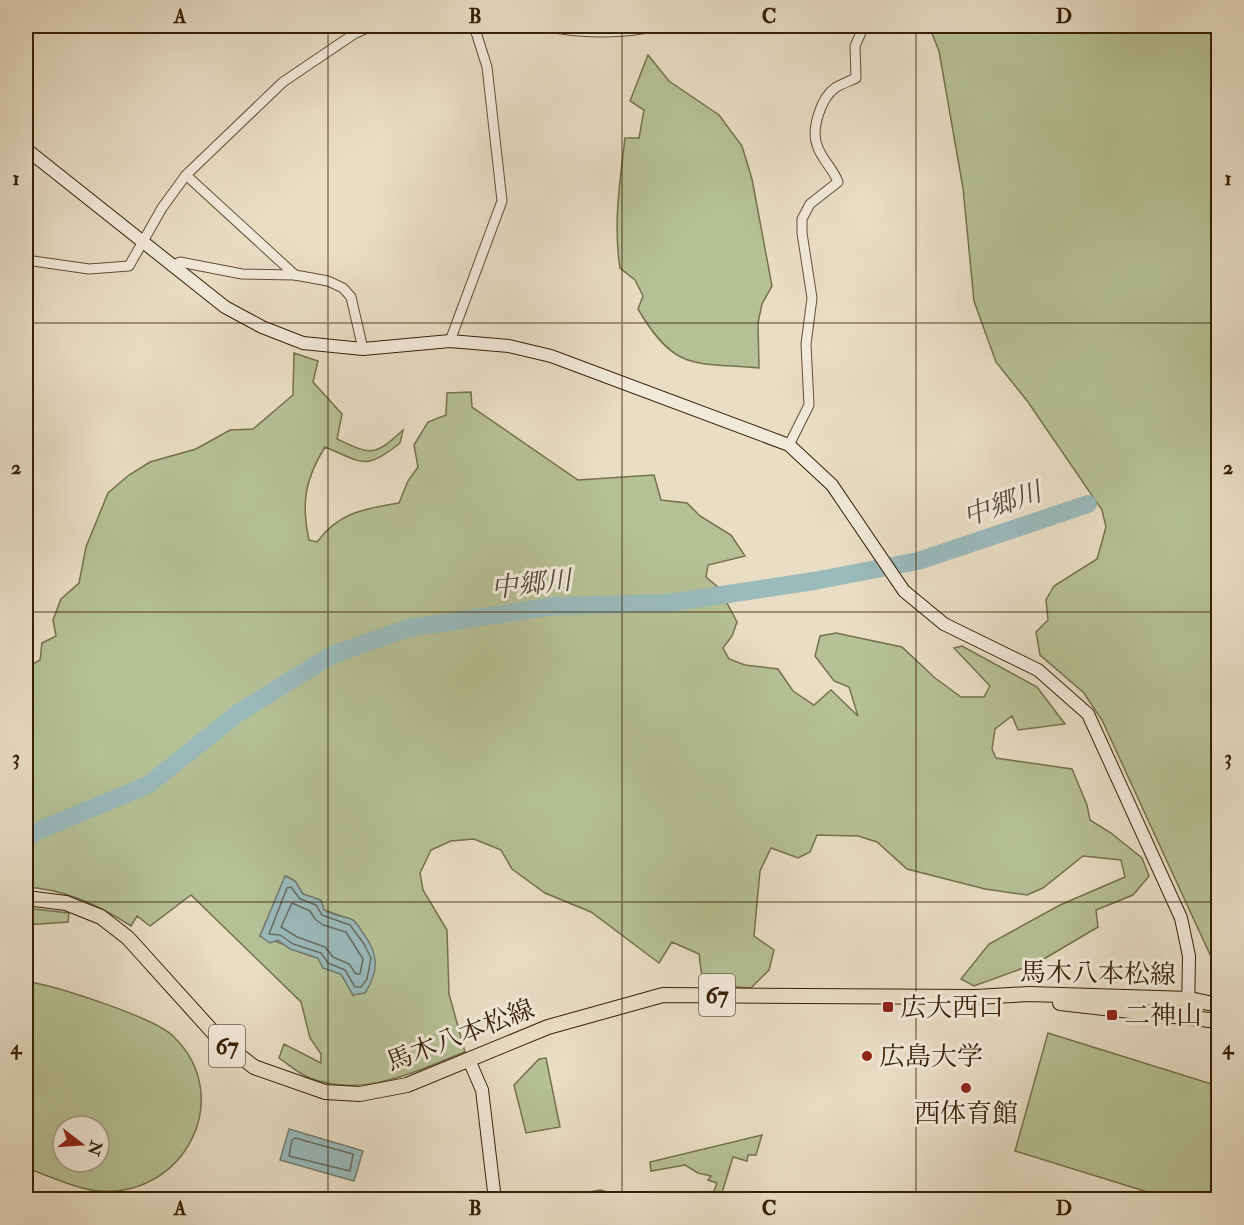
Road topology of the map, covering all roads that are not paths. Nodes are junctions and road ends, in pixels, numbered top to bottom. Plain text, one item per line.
1 (372, 26) edge
2 (474, 26) edge
3 (544, 26) edge
4 (656, 26) edge
5 (864, 26) edge
6 (26, 149) edge
7 (186, 175) junction
8 (141, 243) junction
9 (26, 261) edge
10 (171, 266) junction
11 (295, 275) junction
12 (450, 341) junction
13 (363, 349) junction
14 (789, 445) junction
15 (26, 898) edge
16 (976, 997) junction
17 (1190, 999) junction
18 (1218, 1005) edge
19 (1188, 1016) junction
20 (1218, 1021) edge
21 (470, 1060) junction
22 (495, 1200) edge

1 - 7 street
2 - 12 street
3 - 4 street
5 - 14 street
6 - 8 street
7 - 8 street
7 - 11 street
8 - 9 street
8 - 10 street
10 - 11 street
10 - 13 street
11 - 13 street
12 - 13 street
12 - 14 street
14 - 17 street
15 - 21 main road, 馬木八本松線 / 67
16 - 17 main road, 馬木八本松線 / 67
16 - 19 main road, 馬木八本松線 / 67
16 - 21 main road, 馬木八本松線 / 67
17 - 18 main road, 馬木八本松線 / 67
17 - 19 street
19 - 20 main road, 馬木八本松線 / 67
21 - 22 street

